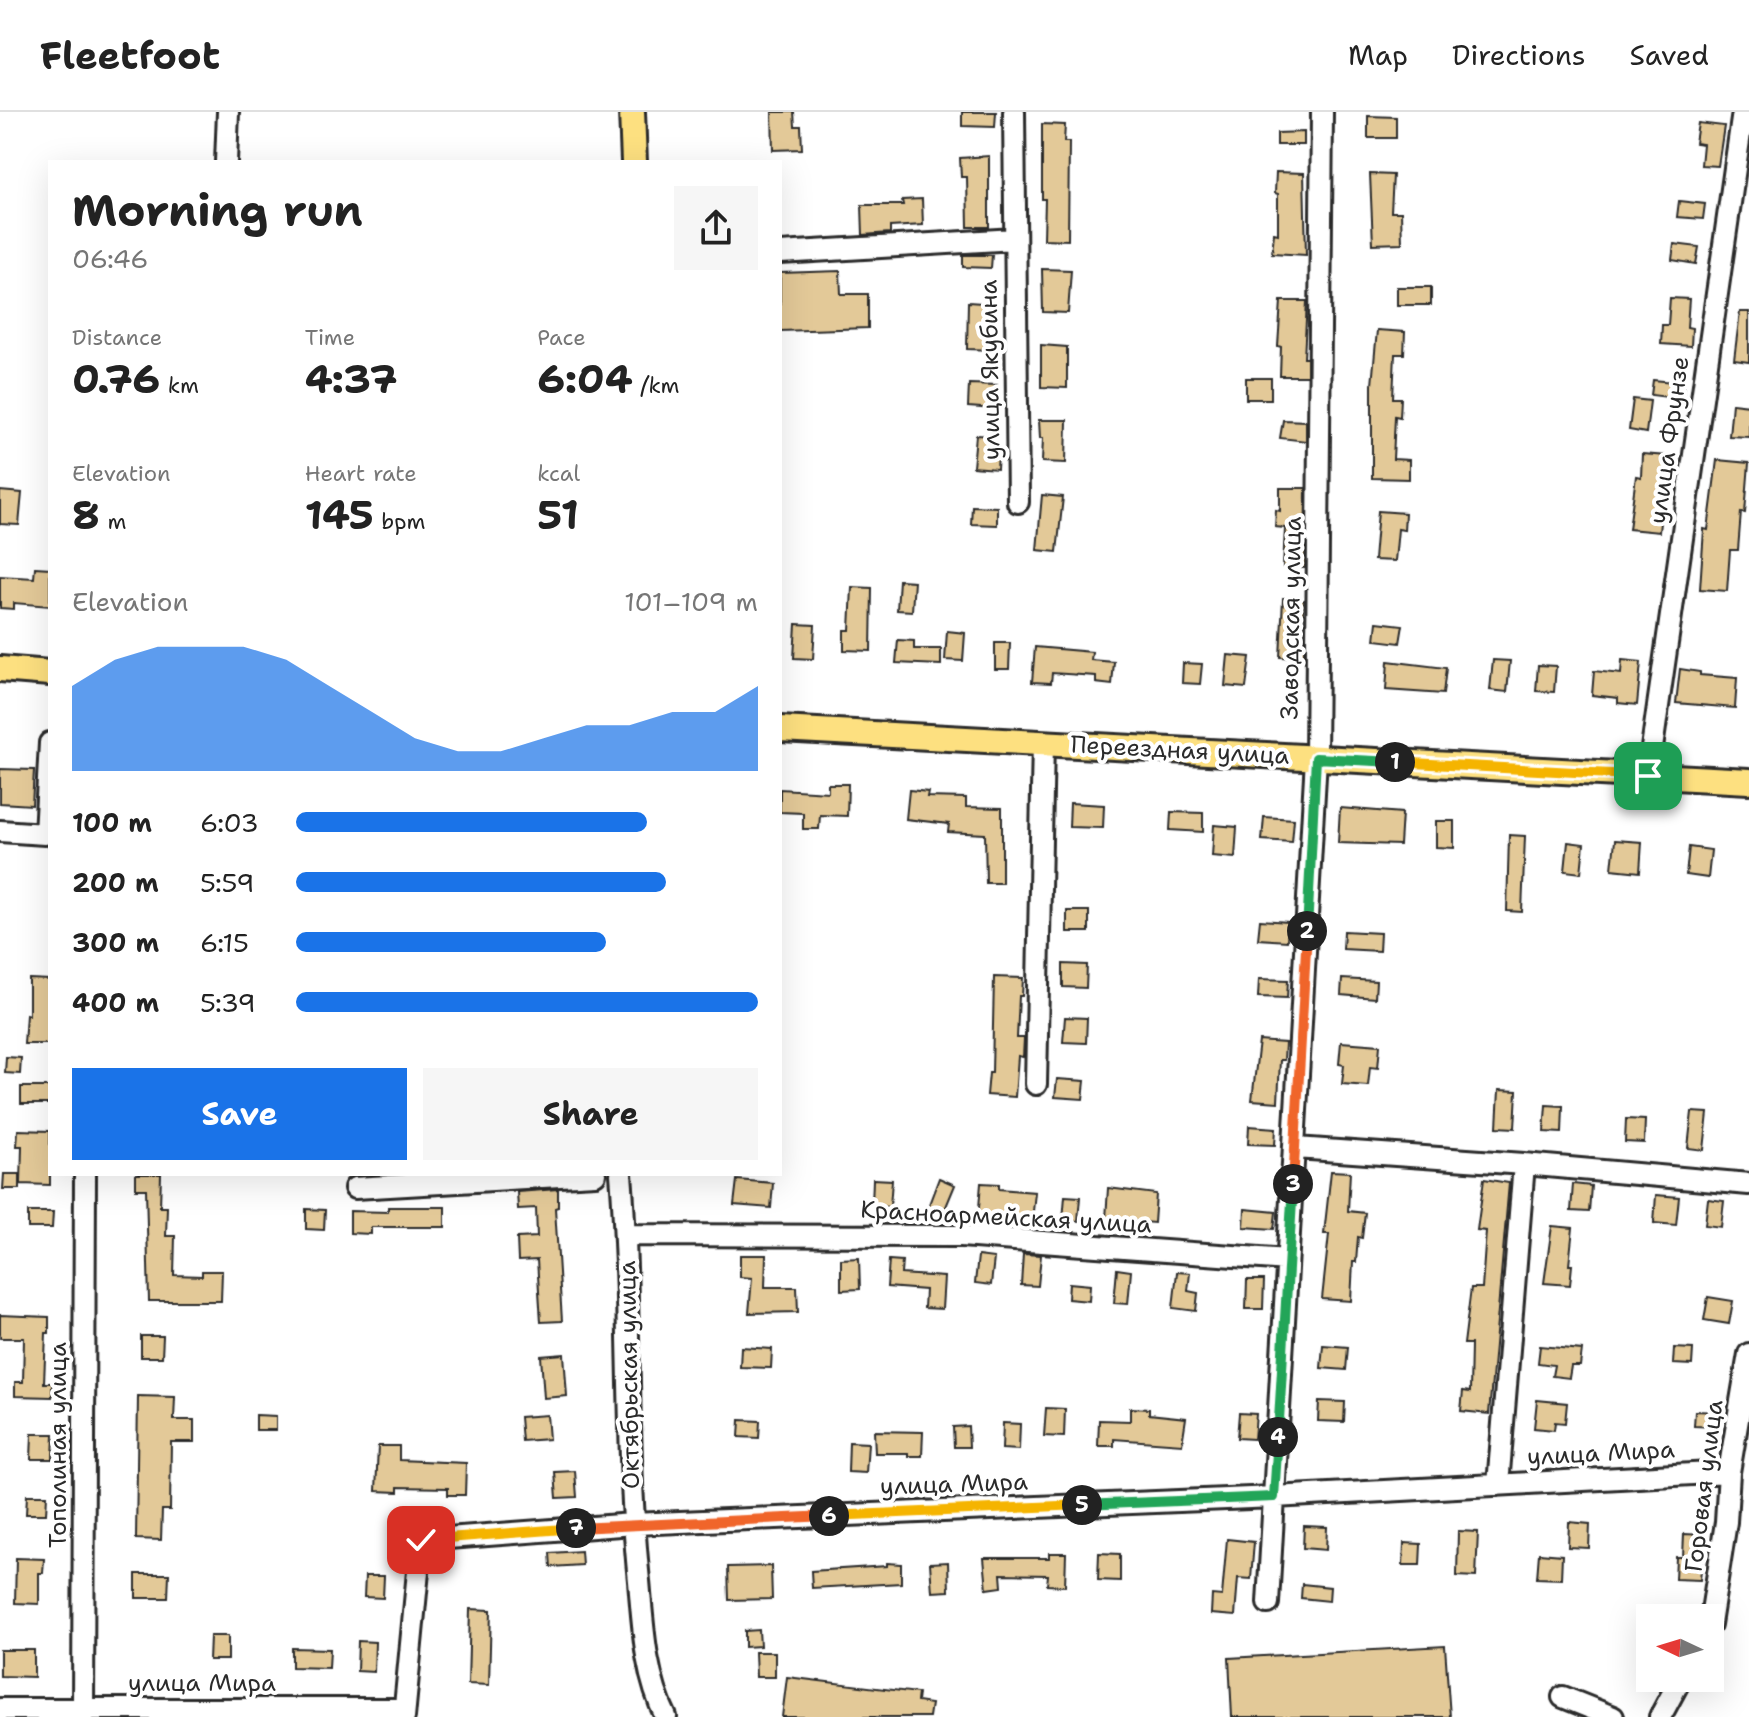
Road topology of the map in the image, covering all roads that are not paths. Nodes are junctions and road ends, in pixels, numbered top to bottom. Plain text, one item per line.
1 (228, 112) edge
2 (632, 112) edge
3 (1014, 112) edge
4 (1322, 112) edge
5 (1743, 112) edge
6 (226, 160) edge
7 (634, 160) edge
8 (1015, 239) junction
9 (782, 253) edge
10 (1018, 502) dead end
11 (0, 669) edge
12 (48, 673) edge
13 (782, 729) edge
14 (1043, 742) junction
15 (1316, 758) junction
16 (1648, 776) junction
17 (48, 779) edge
18 (1749, 781) edge
19 (0, 831) edge
20 (1036, 1084) dead end
21 (1296, 1148) junction
22 (1524, 1164) junction
23 (85, 1176) edge
24 (561, 1176) edge
25 (621, 1176) edge
26 (1749, 1184) edge
27 (355, 1188) dead end
28 (626, 1235) junction
29 (1287, 1260) junction
30 (1749, 1354) edge
31 (1729, 1472) junction
32 (1498, 1485) junction
33 (1274, 1497) junction
34 (633, 1524) junction
35 (1268, 1603) dead end
36 (1713, 1604) edge
37 (1673, 1692) edge
38 (1563, 1697) dead end
39 (0, 1709) edge
40 (83, 1713) edge
41 (404, 1713) edge
42 (666, 1717) edge
43 (1613, 1717) edge
44 (1660, 1717) edge

1 - 6 street
2 - 7 main road
3 - 8 street, улица Якубина
4 - 15 street, Заводская улица
5 - 16 street, улица Фрунзе
8 - 9 street
8 - 10 street, улица Якубина
11 - 12 main road
13 - 14 main road, Переездная улица
14 - 15 main road, Переездная улица
14 - 20 street, Переездная улица
15 - 16 main road, Переездная улица
15 - 21 street, Заводская улица
16 - 18 main road, Переездная улица
17 - 19 street
21 - 22 street
21 - 29 street, Заводская улица
22 - 26 street
22 - 32 street
23 - 40 street, Тополиная улица
24 - 27 street
25 - 28 street, Октябрьская улица
28 - 29 street, Красноармейская улица
28 - 34 street, Октябрьская улица
29 - 33 street, Заводская улица
30 - 31 street, Горовая улица
31 - 32 street, улица Мира
31 - 36 street, Горовая улица
32 - 33 street, улица Мира
33 - 34 street, улица Мира
33 - 35 street, Заводская улица
34 - 41 street, улица Мира
34 - 42 street, Октябрьская улица
37 - 44 street
38 - 43 street
39 - 40 street, улица Мира
40 - 41 street, улица Мира

